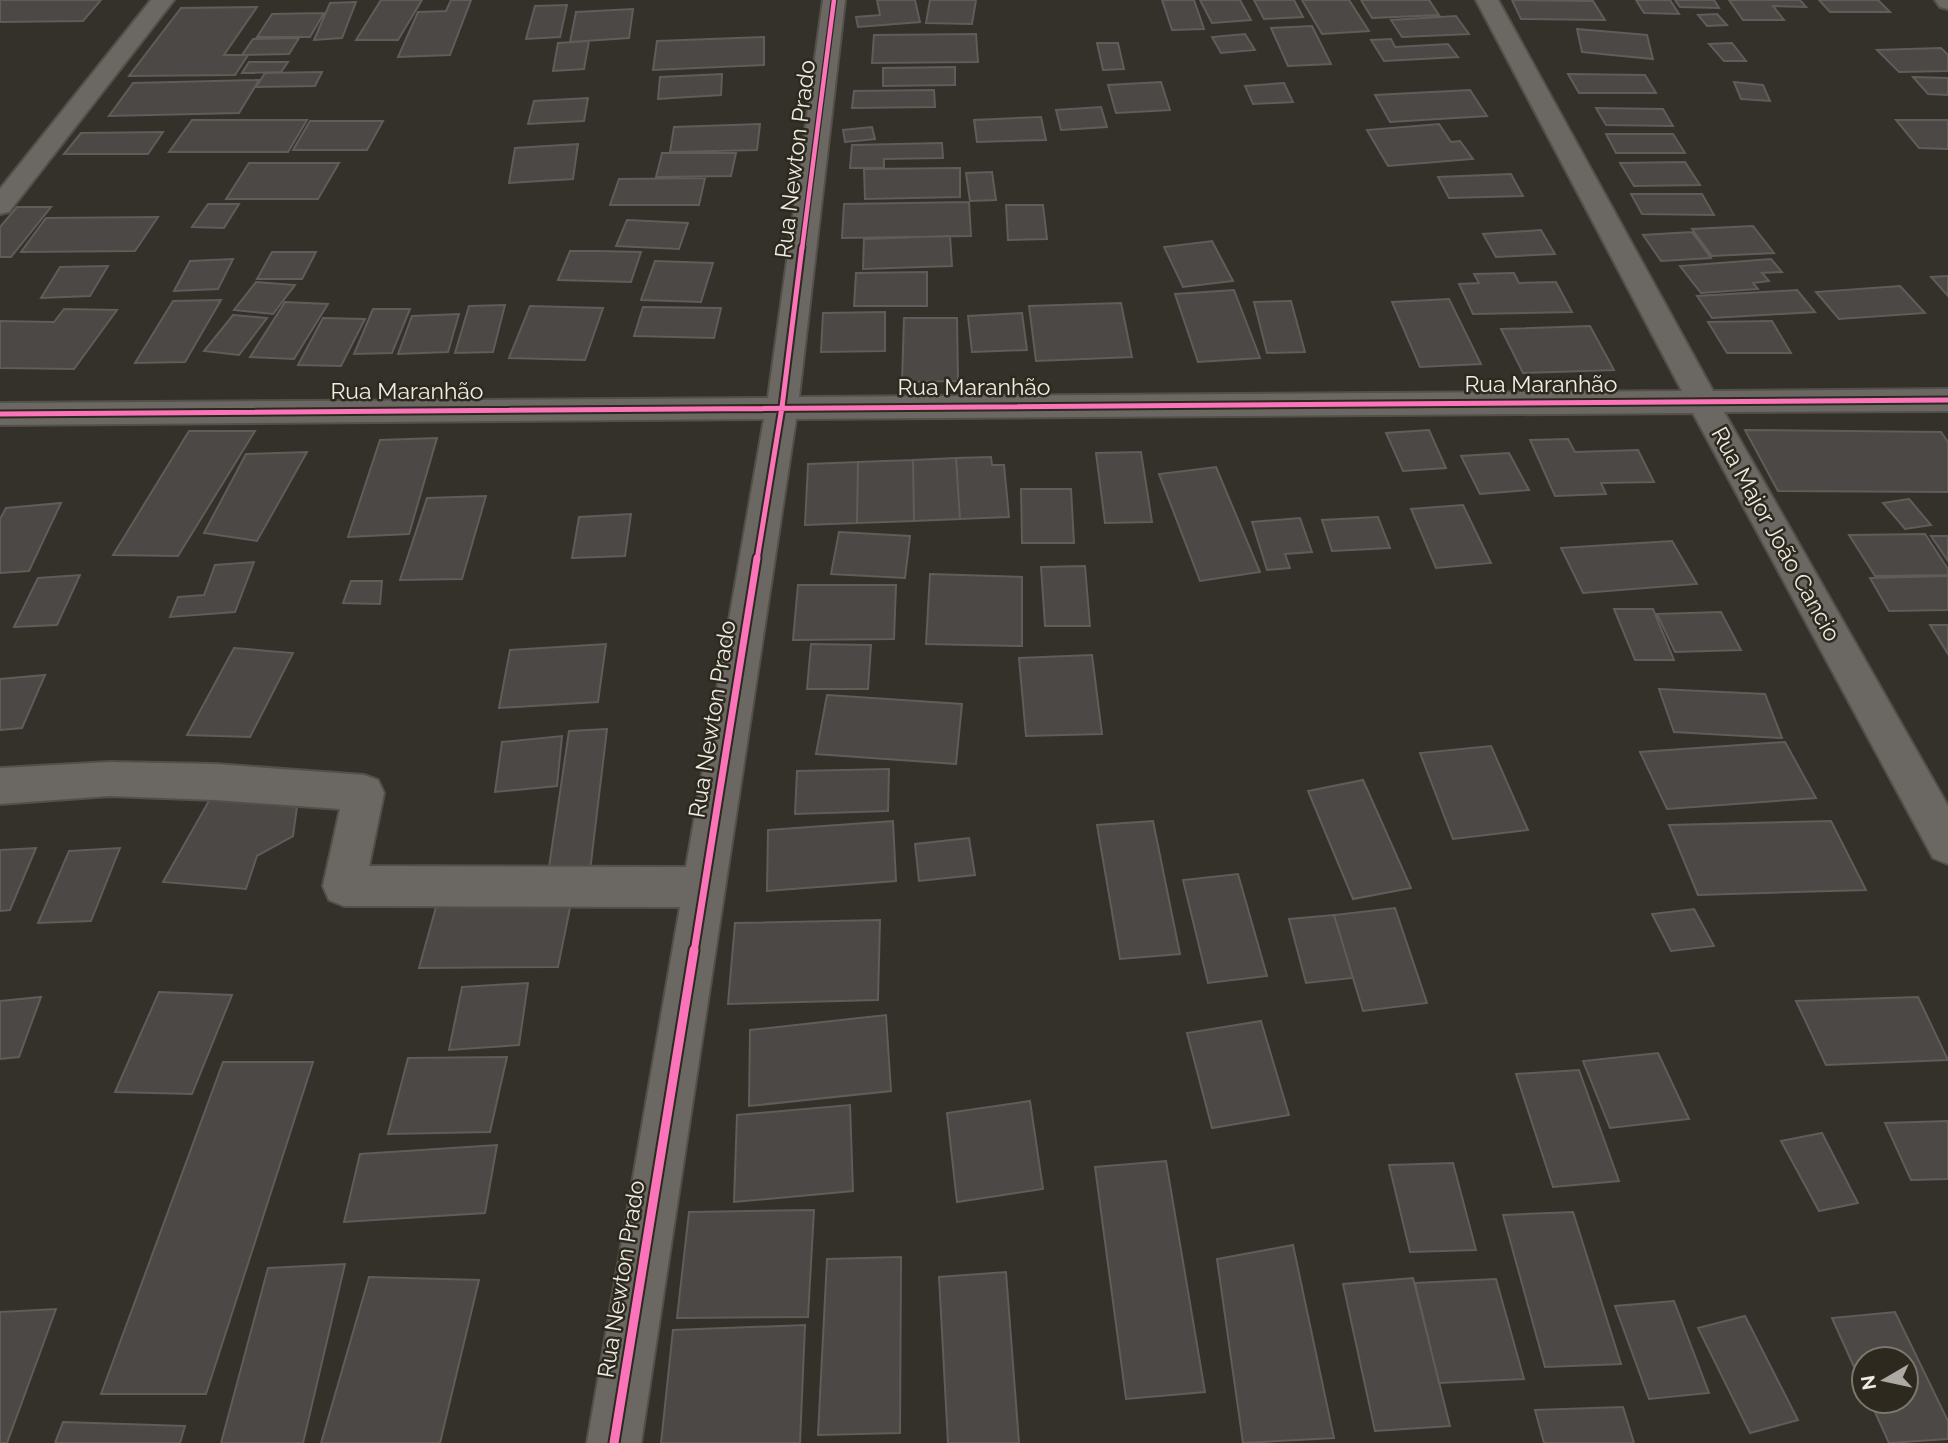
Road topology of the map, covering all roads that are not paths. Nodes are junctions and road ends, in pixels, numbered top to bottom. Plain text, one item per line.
1 (163, 0) edge
2 (834, 0) edge
3 (1487, 0) edge
4 (0, 206) edge
5 (1948, 400) edge
6 (1703, 402) junction
7 (782, 407) junction
8 (0, 414) edge
9 (0, 786) edge
10 (1948, 845) edge
11 (704, 887) junction
12 (614, 1443) edge

1 - 4 street
2 - 7 street, Rua Newton Prado
3 - 6 street, Rua Major João Cancio
5 - 6 street, Rua Maranhão
6 - 7 street, Rua Maranhão
6 - 10 street, Rua Major João Cancio
7 - 8 street, Rua Maranhão
7 - 11 street, Rua Newton Prado
9 - 11 street
11 - 12 street, Rua Newton Prado

